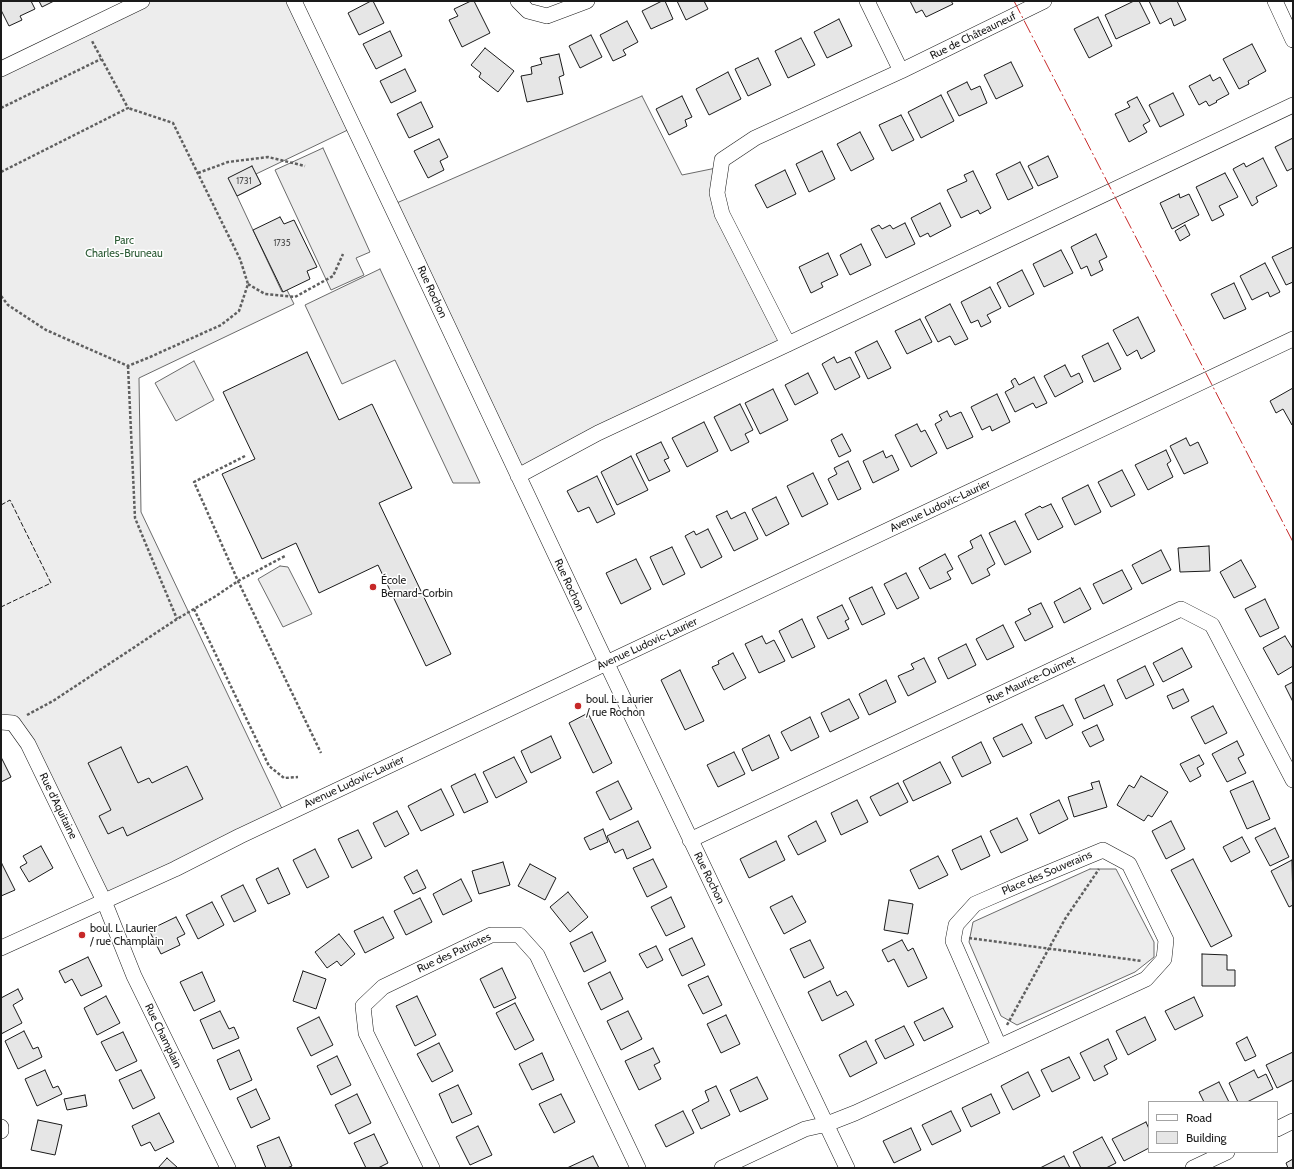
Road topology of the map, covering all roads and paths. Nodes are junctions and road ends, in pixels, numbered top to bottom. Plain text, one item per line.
1 (142, 1) edge
2 (294, 1) edge
3 (518, 1) edge
4 (587, 1) edge
5 (867, 1) edge
6 (1044, 1) edge
7 (1275, 1) edge
8 (86, 28) junction
9 (1293, 40) edge
10 (102, 59) junction
11 (1, 69) edge
12 (901, 71) junction
13 (1293, 105) edge
14 (1, 108) edge
15 (128, 108) junction
16 (305, 166) dead end
17 (1, 172) edge
18 (198, 173) junction
19 (343, 254) dead end
20 (248, 284) junction
21 (1, 296) edge
22 (1293, 339) edge
23 (788, 344) junction
24 (128, 366) junction
25 (245, 456) dead end
26 (518, 476) junction
27 (285, 556) dead end
28 (238, 581) junction
29 (194, 609) junction
30 (177, 619) junction
31 (606, 663) junction
32 (7, 722) edge
33 (321, 753) dead end
34 (298, 777) dead end
35 (1293, 780) edge
36 (690, 840) junction
37 (1109, 854) junction
38 (104, 901) junction
39 (954, 936) junction
40 (1, 948) edge
41 (1049, 948) junction
42 (1160, 964) junction
43 (999, 1046) junction
44 (1293, 1121) edge
45 (827, 1124) junction
46 (1, 1127) edge
47 (1278, 1128) edge
48 (1, 1131) edge
49 (1225, 1153) edge
50 (228, 1168) edge
51 (432, 1168) edge
52 (638, 1168) edge
53 (722, 1168) edge
54 (847, 1168) edge
55 (1193, 1168) edge

1 - 8 street
2 - 26 street, Rue Rochon
3 - 4 street
5 - 12 street
6 - 12 street, Rue de Châteauneuf
7 - 9 street
8 - 10 path
8 - 11 street
10 - 14 path
10 - 15 path
12 - 23 street, Rue de Châteauneuf
13 - 23 street
15 - 17 path
15 - 18 path
16 - 18 path
18 - 20 path
19 - 20 path
20 - 24 path
21 - 24 path
22 - 31 street, Avenue Ludovic-Laurier
23 - 26 street
24 - 30 path
25 - 28 path
26 - 31 street, Rue Rochon
27 - 28 path
28 - 29 path
28 - 33 path
29 - 30 path
29 - 34 path
30 - 32 path
31 - 36 street, Rue Rochon
31 - 38 street, Avenue Ludovic-Laurier
32 - 38 street, Rue d'Aquitaine
35 - 36 street, Rue Maurice-Ouimet
36 - 45 street, Rue Rochon
37 - 39 street, Place des Souverains
37 - 41 path
37 - 42 street, Place des Souverains
38 - 40 street, Avenue Ludovic-Laurier
38 - 50 street, Rue Champlain
39 - 41 path
39 - 43 street
41 - 42 path
41 - 43 path
42 - 43 street, Place des Souverains
43 - 45 street, Place des Souverains
44 - 47 street
45 - 53 street, Place des Souverains
45 - 54 street, Rue Rochon
46 - 48 street
49 - 55 street
51 - 52 street, Rue des Patriotes

